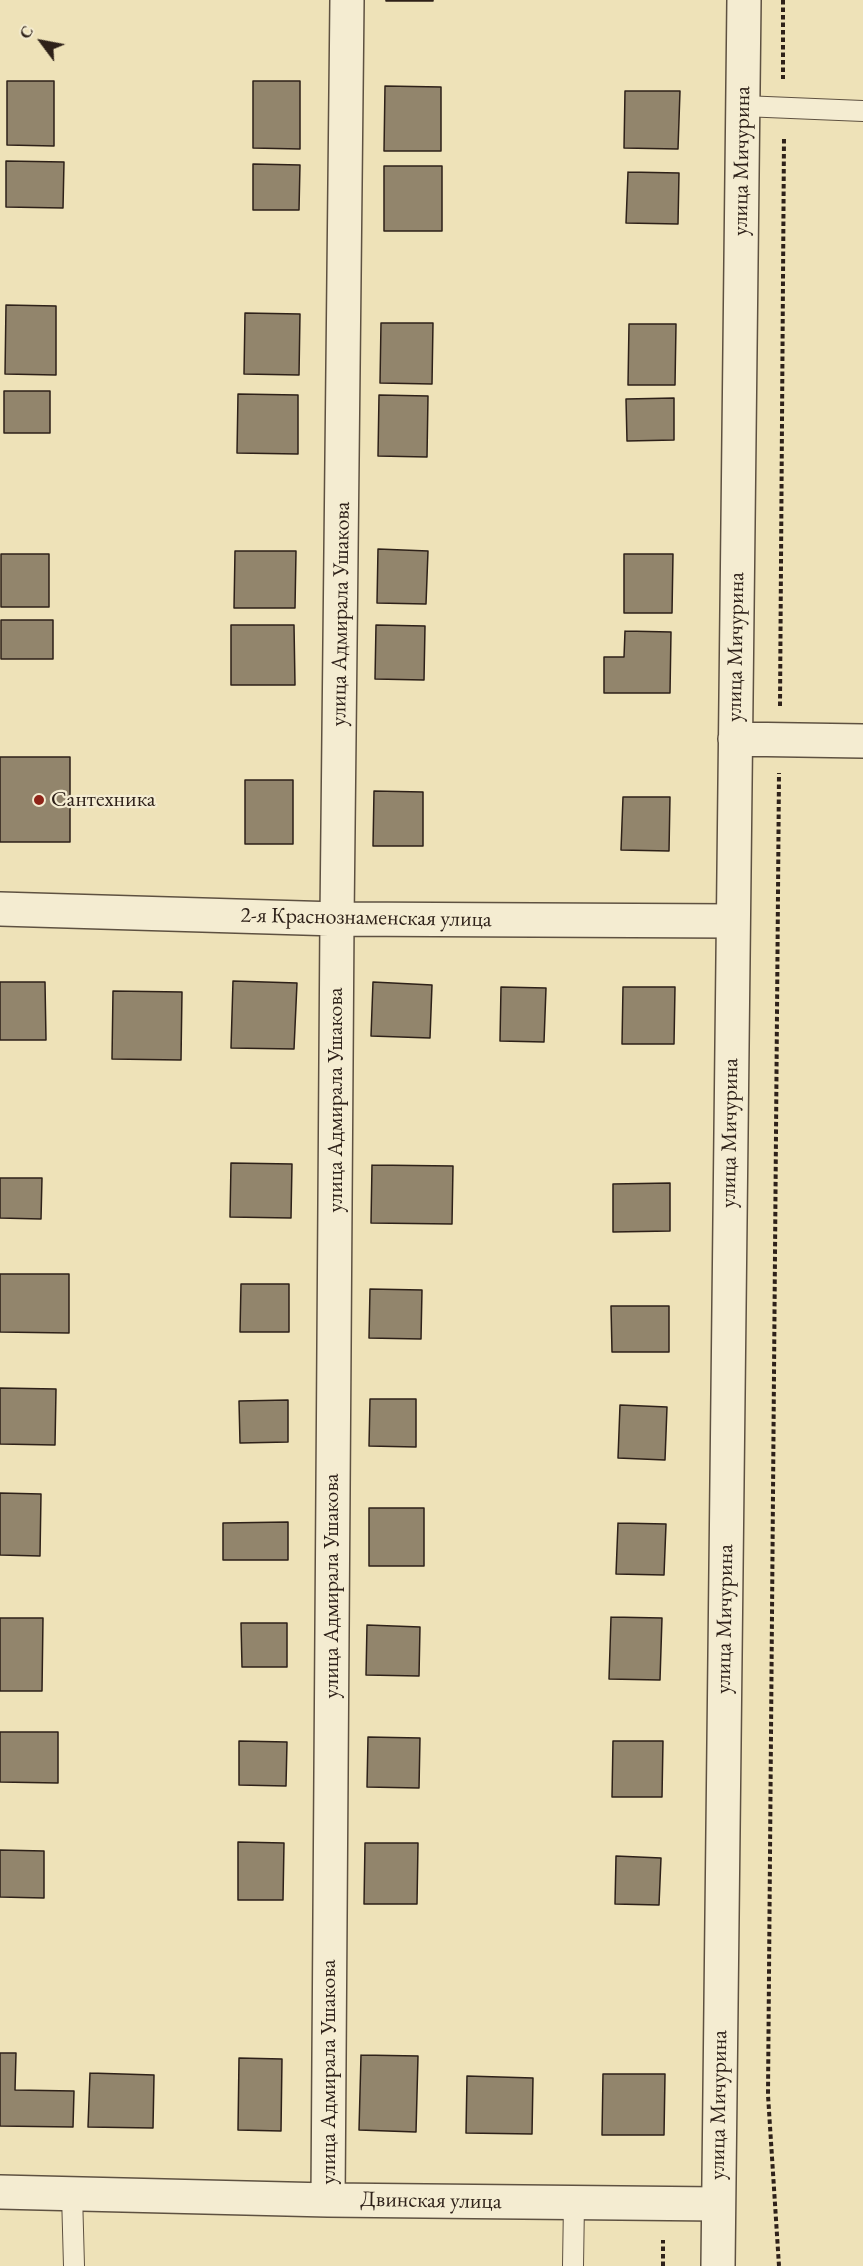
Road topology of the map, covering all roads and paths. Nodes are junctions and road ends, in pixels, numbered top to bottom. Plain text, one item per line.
1 (347, 0) edge
2 (744, 0) edge
3 (783, 0) edge
4 (743, 106) junction
5 (784, 108) junction
6 (863, 111) edge
7 (735, 739) junction
8 (780, 741) junction
9 (863, 741) edge
10 (0, 909) edge
11 (337, 919) junction
12 (732, 921) junction
13 (0, 2192) edge
14 (72, 2194) junction
15 (328, 2200) junction
16 (574, 2203) junction
17 (718, 2204) junction
18 (74, 2266) edge
19 (573, 2266) edge
20 (718, 2266) edge
21 (779, 2266) edge

1 - 11 street, улица Адмирала Ушакова
2 - 4 street, улица Мичурина
3 - 5 path
4 - 5 lane
4 - 7 street, улица Мичурина
5 - 6 lane
5 - 8 path
7 - 8 street
7 - 12 street, улица Мичурина
8 - 9 street
8 - 21 path
10 - 11 street, 2-я Краснознаменская улица
11 - 12 street, 2-я Краснознаменская улица
11 - 15 street, улица Адмирала Ушакова
12 - 17 street, улица Мичурина
13 - 14 street, Двинская улица
14 - 15 street, Двинская улица
14 - 18 lane
15 - 16 street, Двинская улица
16 - 17 street, Двинская улица
16 - 19 lane
17 - 20 street, улица Мичурина

